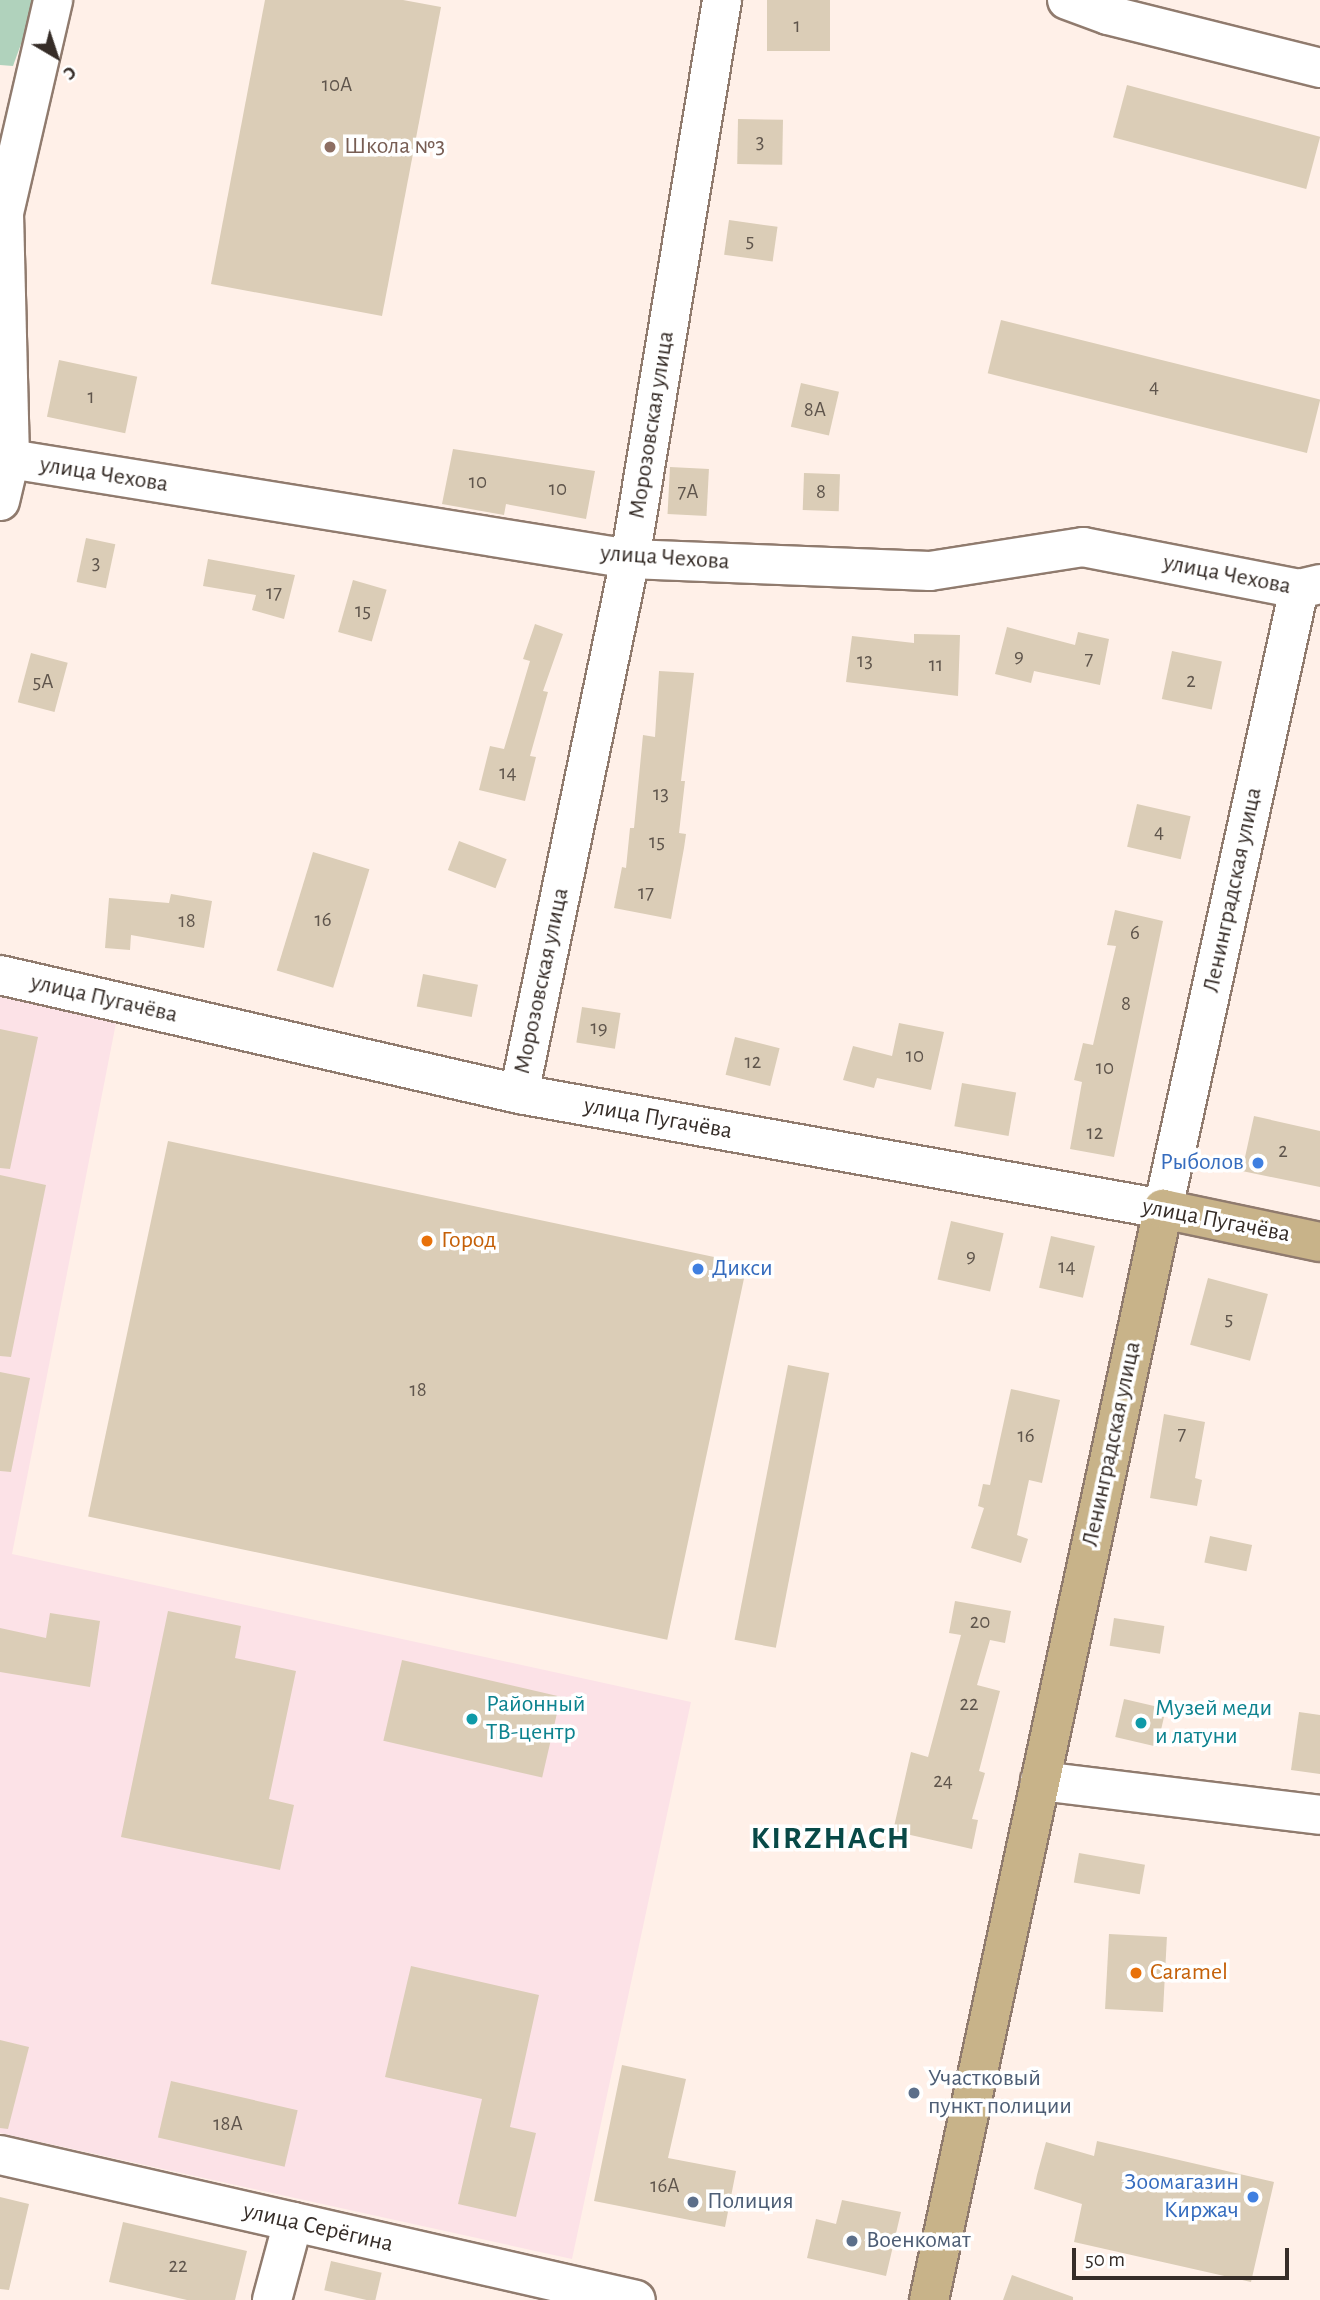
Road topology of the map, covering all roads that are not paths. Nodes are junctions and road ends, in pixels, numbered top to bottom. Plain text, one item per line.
1 (53, 0) edge
2 (722, 0) edge
3 (1067, 0) edge
4 (1320, 68) edge
5 (10, 459) junction
6 (0, 501) edge
7 (630, 559) junction
8 (1309, 587) edge
9 (0, 975) edge
10 (519, 1094) junction
11 (1163, 1209) junction
12 (1320, 1242) edge
13 (1040, 1781) junction
14 (1320, 1815) edge
15 (0, 2155) edge
16 (293, 2222) junction
17 (272, 2300) edge
18 (636, 2300) edge
19 (929, 2300) edge

1 - 5 street
2 - 7 street, Морозовская улица
3 - 4 street
5 - 6 street
5 - 7 street, улица Чехова
7 - 8 street, улица Чехова
7 - 10 street, Морозовская улица
8 - 11 street, Ленинградская улица
9 - 10 street, улица Пугачёва
10 - 11 street, улица Пугачёва
11 - 12 main road, улица Пугачёва
11 - 13 main road, Ленинградская улица
13 - 14 street
13 - 19 main road, Ленинградская улица
15 - 16 street, улица Серёгина
16 - 17 street
16 - 18 street, улица Серёгина

